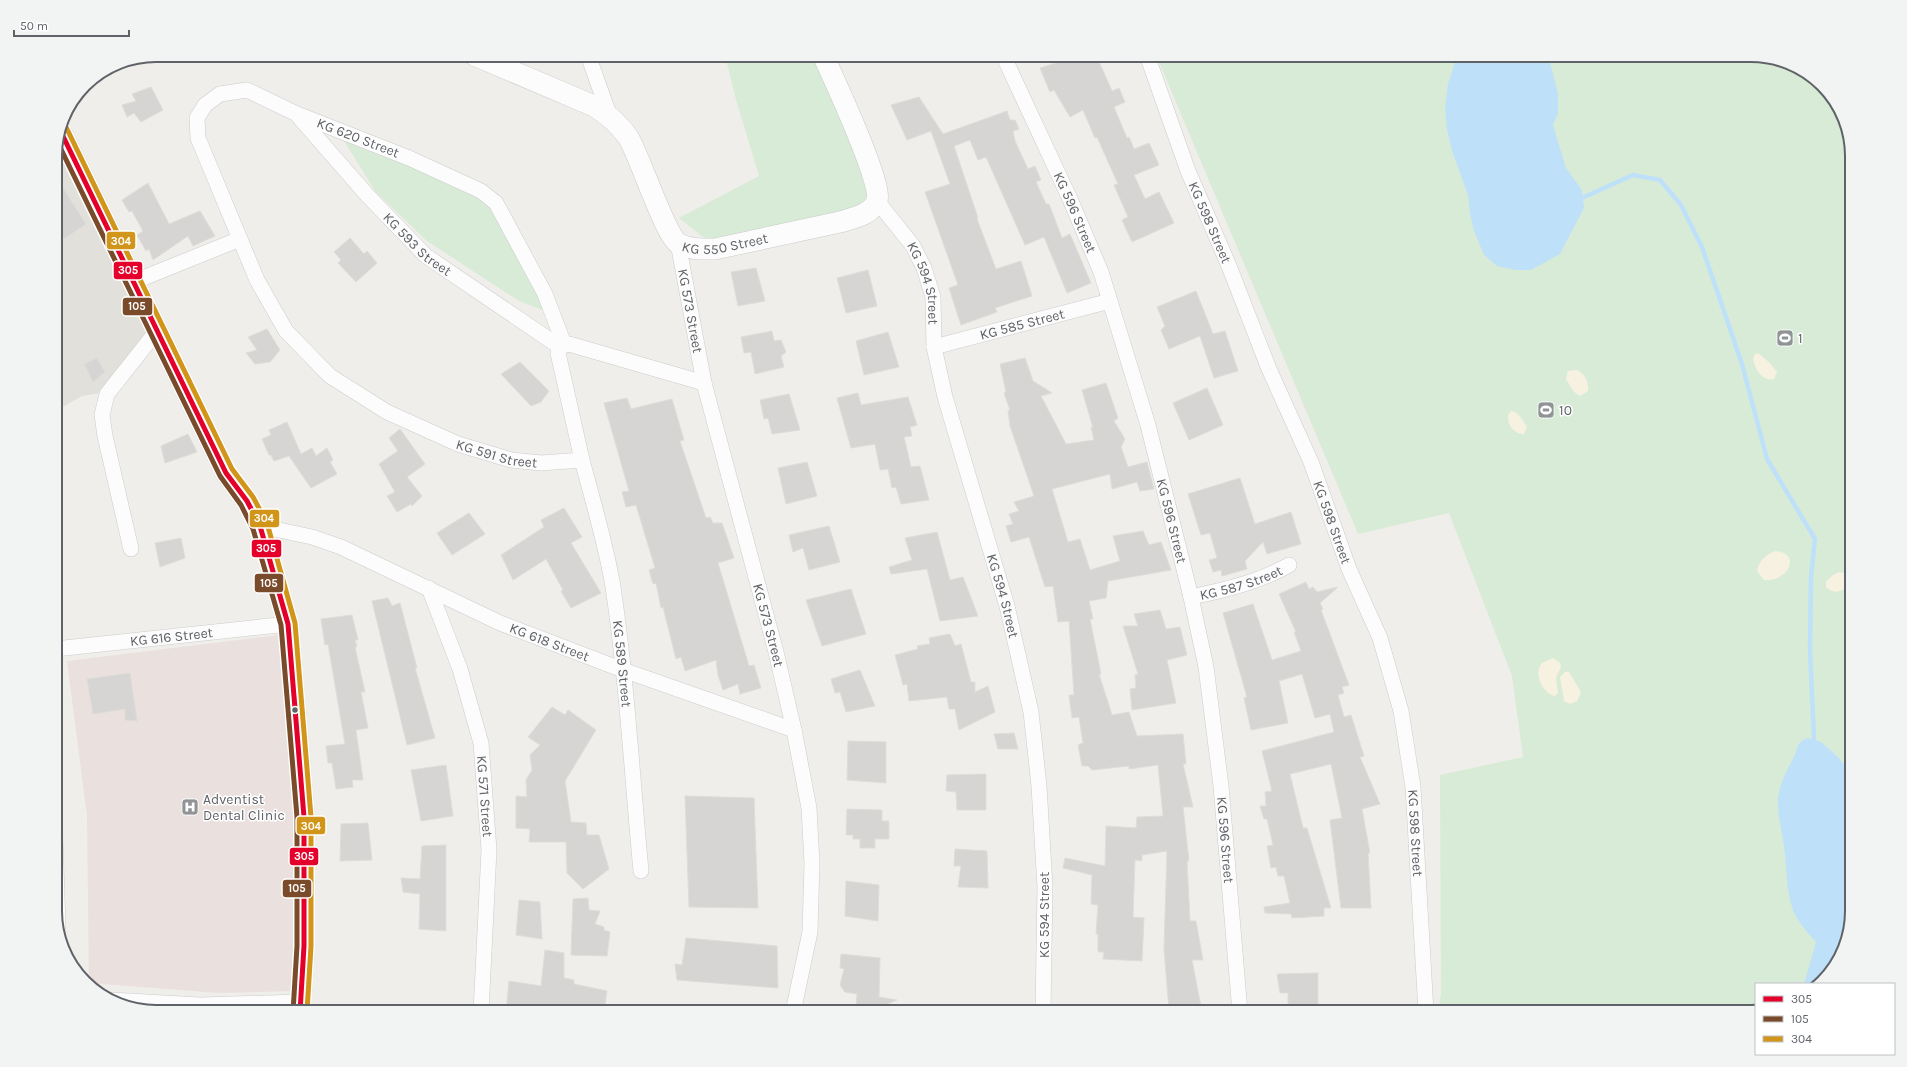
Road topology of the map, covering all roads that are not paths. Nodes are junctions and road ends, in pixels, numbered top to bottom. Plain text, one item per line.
1 (498, 62) edge
2 (590, 62) edge
3 (826, 62) edge
4 (1006, 62) edge
5 (1149, 62) edge
6 (297, 114) junction
7 (610, 117) junction
8 (64, 138) edge
9 (877, 201) junction
10 (240, 239) junction
11 (678, 243) junction
12 (133, 282) junction
13 (1110, 301) junction
14 (157, 331) junction
15 (562, 346) junction
16 (934, 347) junction
17 (704, 383) junction
18 (582, 460) junction
19 (260, 526) junction
20 (131, 549) dead end
21 (1290, 565) dead end
22 (429, 588) junction
23 (1191, 597) junction
24 (288, 624) junction
25 (62, 648) edge
26 (623, 670) junction
27 (794, 730) junction
28 (641, 871) dead end
29 (130, 1001) edge
30 (200, 1005) edge
31 (300, 1005) edge
32 (481, 1005) edge
33 (794, 1005) edge
34 (1043, 1005) edge
35 (1239, 1005) edge
36 (1426, 1005) edge

1 - 7 street, KG 550 Street
2 - 7 street
3 - 9 street
4 - 13 street, KG 596 Street
5 - 36 street, KG 598 Street
6 - 10 street, KG 620 Street
6 - 15 street, KG 593 Street
6 - 15 street, KG 620 Street
7 - 11 street, KG 550 Street
8 - 12 street
9 - 11 street, KG 550 Street
9 - 16 street, KG 594 Street
10 - 12 street
10 - 18 street, KG 591 Street
11 - 17 street, KG 573 Street
12 - 14 street
13 - 16 street, KG 585 Street
13 - 23 street, KG 596 Street
14 - 19 street
14 - 20 street
15 - 17 street
15 - 18 street
16 - 34 street, KG 594 Street
17 - 27 street, KG 573 Street
18 - 26 street, KG 589 Street
19 - 22 street, KG 618 Street
19 - 24 street
21 - 23 street, KG 587 Street
22 - 26 street, KG 618 Street
22 - 32 street, KG 571 Street
23 - 35 street, KG 596 Street
24 - 25 street, KG 616 Street
24 - 31 street
26 - 27 street, KG 618 Street
26 - 28 street, KG 589 Street
27 - 33 street, KG 573 Street
29 - 30 street

